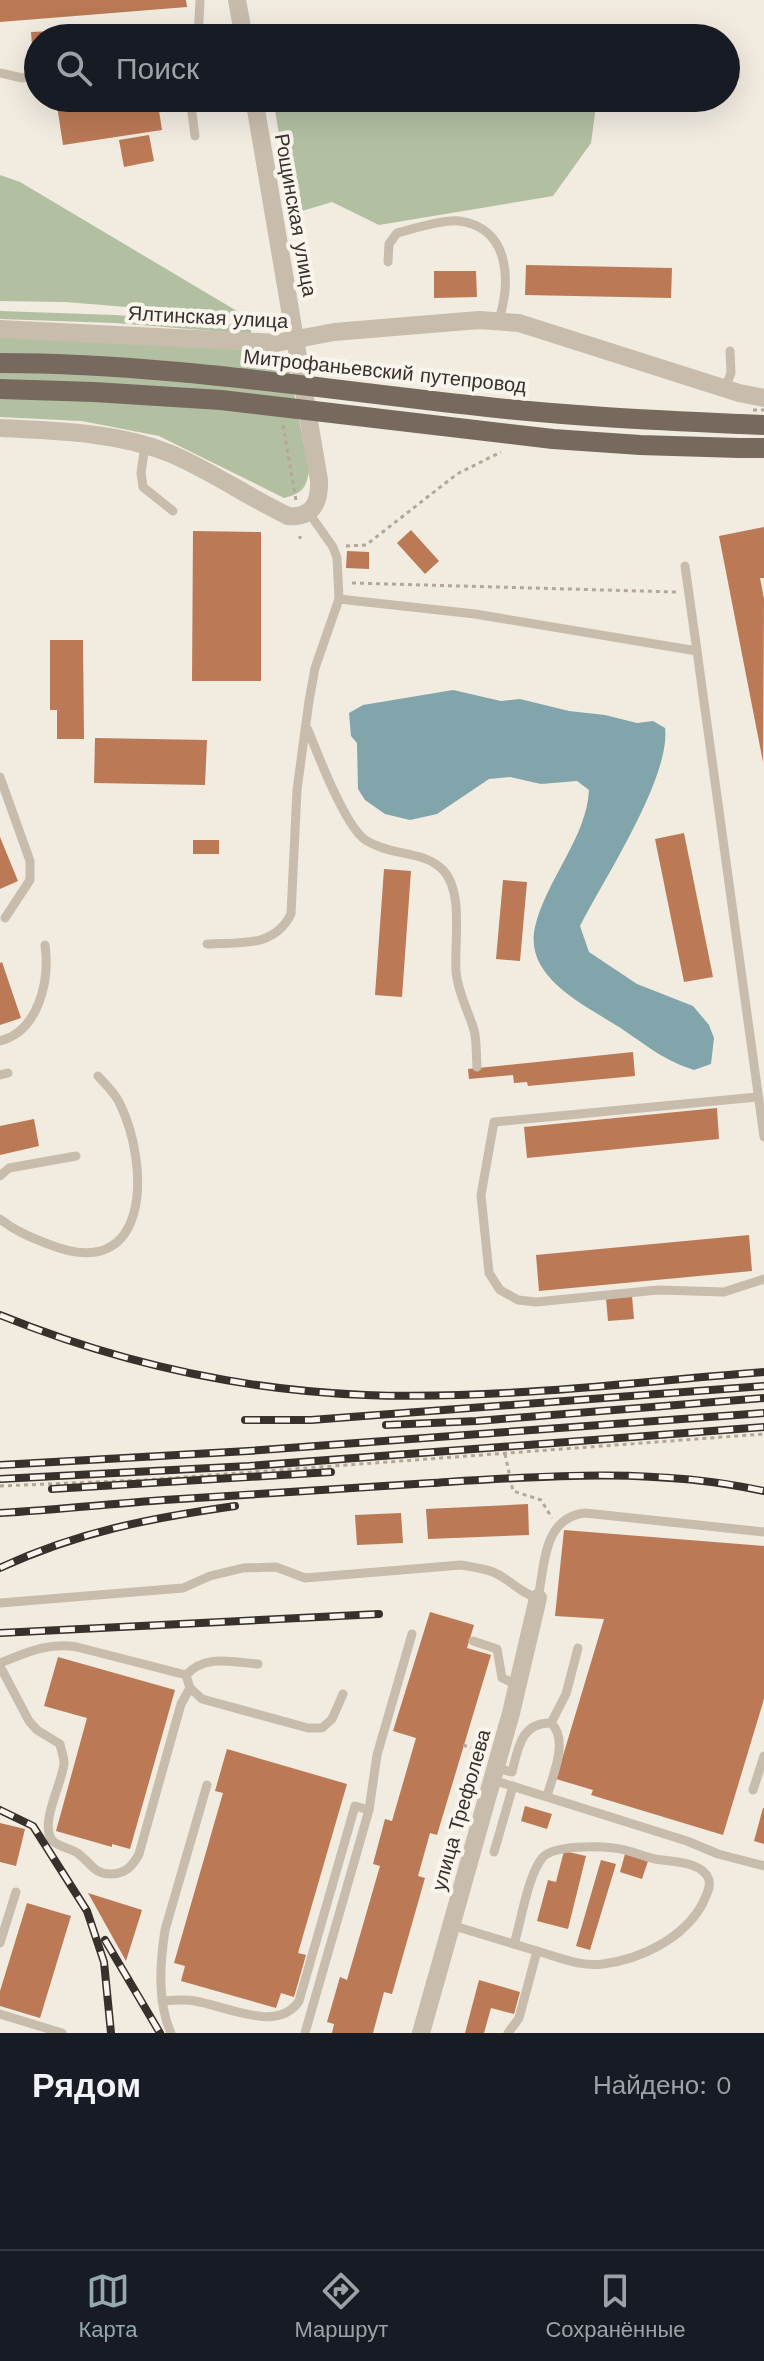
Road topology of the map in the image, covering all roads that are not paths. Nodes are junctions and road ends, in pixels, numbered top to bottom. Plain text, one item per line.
1 (200, 0) edge
2 (237, 0) edge
3 (199, 24) edge
4 (241, 24) edge
5 (0, 73) edge
6 (24, 78) edge
7 (192, 112) edge
8 (256, 112) edge
9 (195, 136) dead end
10 (388, 262) dead end
11 (498, 322) junction
12 (0, 329) edge
13 (294, 339) junction
14 (730, 351) dead end
15 (0, 363) edge
16 (725, 388) junction
17 (0, 389) edge
18 (764, 398) edge
19 (764, 425) edge
20 (0, 428) edge
21 (145, 445) junction
22 (764, 448) edge
23 (173, 511) dead end
24 (309, 513) junction
25 (685, 566) dead end
26 (339, 599) junction
27 (697, 651) junction
28 (306, 727) junction
29 (0, 777) edge
30 (12, 810) junction
31 (0, 815) edge
32 (5, 918) dead end
33 (207, 944) dead end
34 (45, 945) dead end
35 (0, 1041) edge
36 (477, 1067) dead end
37 (98, 1076) dead end
38 (757, 1097) junction
39 (764, 1137) edge
40 (76, 1156) dead end
41 (0, 1176) edge
42 (0, 1219) edge
43 (764, 1279) edge
44 (764, 1532) edge
45 (538, 1598) junction
46 (0, 1603) edge
47 (412, 1634) dead end
48 (473, 1641) dead end
49 (578, 1648) dead end
50 (0, 1664) edge
51 (258, 1664) dead end
52 (186, 1675) junction
53 (518, 1685) junction
54 (190, 1688) junction
55 (343, 1694) dead end
56 (551, 1723) junction
57 (764, 1756) edge
58 (495, 1774) junction
59 (207, 1785) dead end
60 (513, 1786) junction
61 (753, 1790) dead end
62 (547, 1796) junction
63 (369, 1810) junction
64 (494, 1852) dead end
65 (764, 1866) edge
66 (16, 1892) dead end
67 (451, 1925) junction
68 (0, 1943) edge
69 (514, 1944) junction
70 (537, 1951) junction
71 (162, 2001) junction
72 (0, 2014) edge
73 (50, 2031) edge
74 (62, 2033) edge
75 (171, 2033) edge
76 (305, 2033) edge
77 (421, 2033) edge
78 (508, 2033) edge

1 - 3 lane
2 - 4 street
5 - 6 lane
7 - 9 lane
8 - 13 street, Рощинская улица
10 - 11 lane
11 - 13 street
11 - 16 street
12 - 13 street, Ялтинская улица
13 - 24 street, Ялтинская улица
14 - 16 lane
15 - 19 main road, Митрофаньевский путепровод, bridge
16 - 18 street
17 - 22 main road, bridge
20 - 21 street
21 - 23 lane
21 - 24 street
24 - 26 lane
25 - 27 lane
26 - 27 lane
26 - 28 lane
27 - 38 lane
28 - 33 lane
28 - 36 lane
29 - 30 lane
30 - 31 lane
30 - 32 lane
34 - 35 lane
37 - 42 lane
38 - 39 lane
38 - 43 lane
40 - 41 lane
44 - 45 lane
45 - 46 lane
45 - 53 street, улица Трефолева
47 - 63 lane
48 - 53 lane
49 - 56 lane
50 - 52 lane
50 - 54 lane
51 - 52 lane
52 - 54 lane
53 - 58 street, улица Трефолева
54 - 55 lane
56 - 58 lane
56 - 62 lane
57 - 61 lane
58 - 60 lane
58 - 67 street, улица Трефолева
59 - 71 lane
60 - 62 lane
60 - 64 lane
62 - 65 lane
63 - 71 lane
63 - 76 lane
66 - 68 lane
67 - 69 lane
67 - 77 street, улица Трефолева
69 - 70 lane
69 - 70 lane
70 - 78 lane
71 - 75 lane
72 - 73 lane
73 - 74 lane

